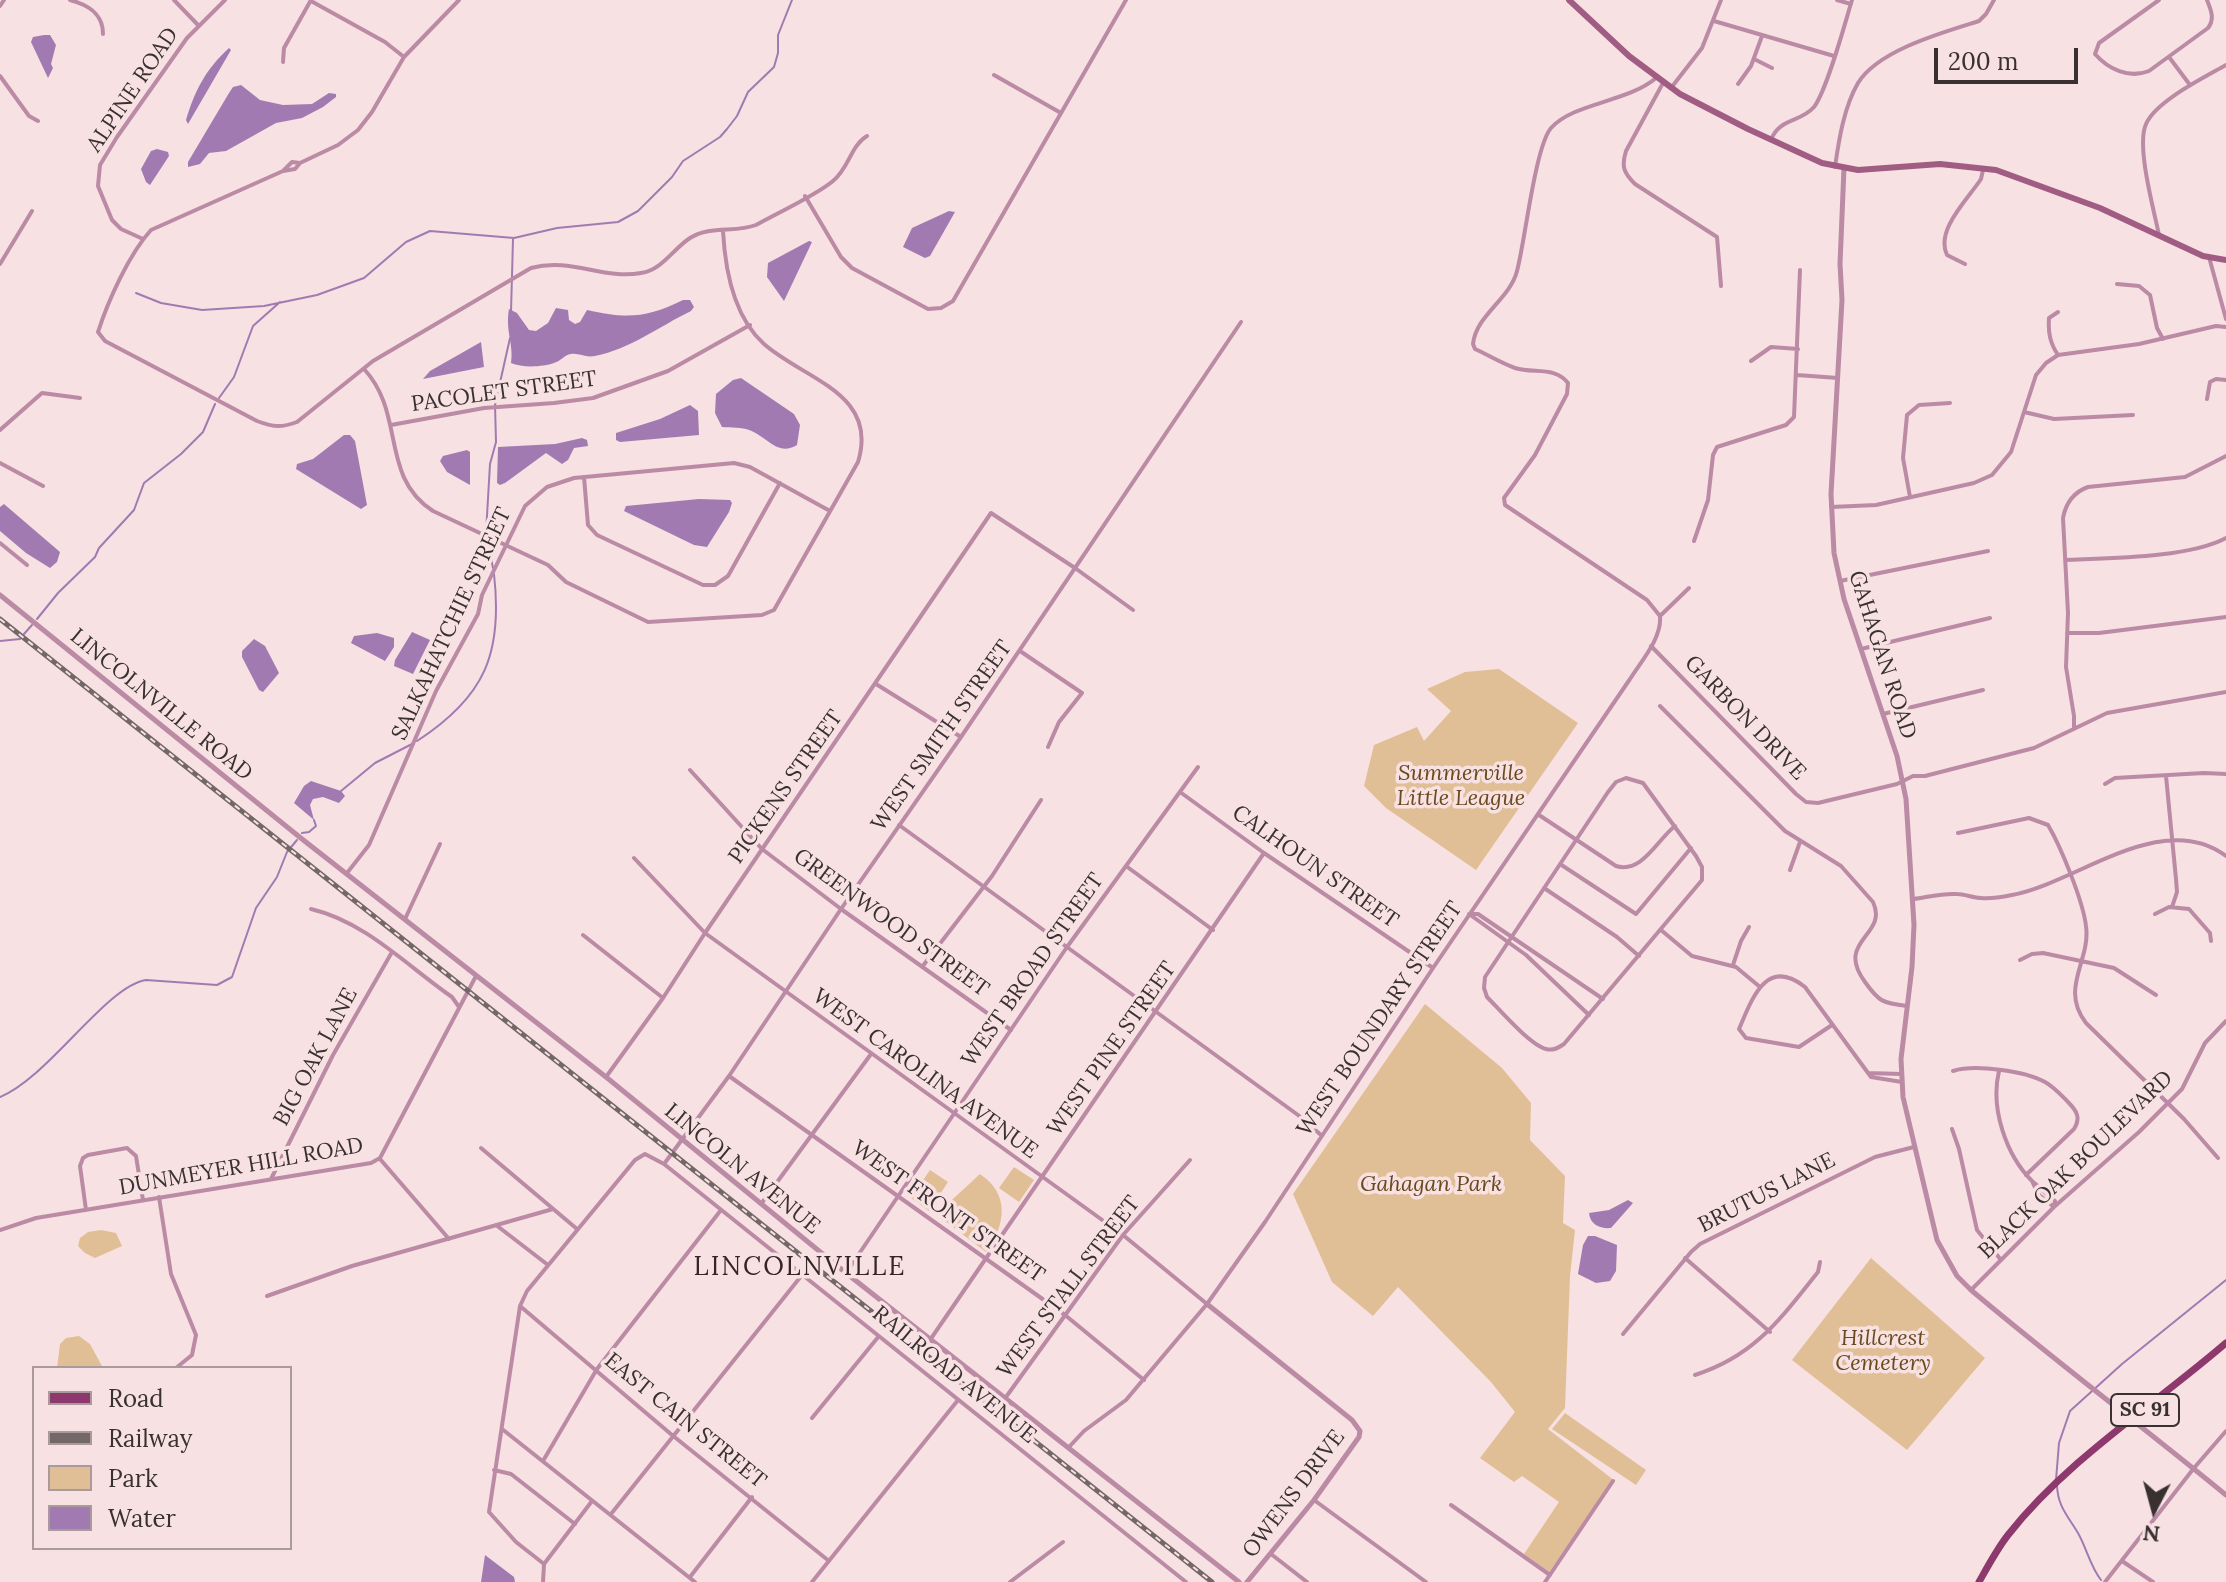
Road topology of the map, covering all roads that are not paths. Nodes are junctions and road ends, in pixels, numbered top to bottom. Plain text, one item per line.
1 (4, 0) edge
2 (70, 0) edge
3 (174, 0) edge
4 (225, 0) edge
5 (459, 0) edge
6 (1126, 0) edge
7 (1569, 0) edge
8 (1721, 0) edge
9 (1837, 0) edge
10 (1994, 0) edge
11 (2159, 0) edge
12 (2207, 0) edge
13 (311, 1) edge
14 (1851, 2) edge
15 (0, 6) edge
16 (1714, 21) junction
17 (198, 25) junction
18 (103, 34) dead end
19 (1762, 36) junction
20 (1834, 56) junction
21 (404, 57) junction
22 (2169, 57) junction
23 (1754, 59) junction
24 (283, 62) dead end
25 (2226, 65) edge
26 (1772, 68) dead end
27 (994, 75) dead end
28 (0, 76) edge
29 (1656, 78) junction
30 (1663, 83) junction
31 (1738, 84) dead end
32 (2190, 85) junction
33 (1671, 88) junction
34 (1061, 113) junction
35 (38, 121) dead end
36 (867, 136) dead end
37 (1771, 140) junction
38 (1835, 167) junction
39 (1844, 168) junction
40 (1983, 168) junction
41 (805, 196) junction
42 (32, 211) dead end
43 (723, 230) junction
44 (2159, 236) junction
45 (143, 239) junction
46 (2209, 257) junction
47 (2226, 260) edge
48 (0, 264) edge
49 (1965, 264) dead end
50 (1800, 270) dead end
51 (2117, 284) dead end
52 (1721, 286) dead end
53 (2058, 312) dead end
54 (2226, 319) edge
55 (1241, 322) dead end
56 (750, 325) junction
57 (2226, 327) edge
58 (2163, 339) junction
59 (1798, 349) junction
60 (2058, 355) junction
61 (1751, 361) dead end
62 (364, 369) junction
63 (1797, 375) junction
64 (1838, 378) junction
65 (2226, 380) edge
66 (80, 398) dead end
67 (2207, 399) dead end
68 (1950, 403) dead end
69 (2024, 412) junction
70 (2133, 415) dead end
71 (391, 425) junction
72 (0, 430) edge
73 (2226, 456) edge
74 (0, 463) edge
75 (584, 477) junction
76 (780, 483) junction
77 (43, 486) dead end
78 (1910, 497) junction
79 (1831, 507) junction
80 (830, 511) junction
81 (2226, 538) edge
82 (1694, 541) dead end
83 (0, 543) edge
84 (505, 545) junction
85 (1988, 551) dead end
86 (2065, 560) junction
87 (27, 565) dead end
88 (1075, 568) junction
89 (1840, 581) junction
90 (1689, 588) dead end
91 (0, 595) edge
92 (1133, 610) dead end
93 (1660, 616) junction
94 (2226, 617) edge
95 (1990, 618) dead end
96 (2067, 633) junction
97 (1651, 646) junction
98 (1861, 649) junction
99 (1020, 651) junction
100 (876, 684) junction
101 (1983, 690) dead end
102 (2226, 692) edge
103 (1660, 706) dead end
104 (1883, 714) junction
105 (2074, 729) junction
106 (961, 737) junction
107 (1048, 747) dead end
108 (1198, 767) dead end
109 (690, 770) dead end
110 (2226, 774) edge
111 (2166, 776) junction
112 (1903, 781) junction
113 (2105, 784) dead end
114 (1180, 792) junction
115 (1041, 800) dead end
116 (1539, 814) junction
117 (899, 825) junction
118 (1675, 826) junction
119 (1958, 833) dead end
120 (302, 839) joint
121 (1577, 839) junction
122 (2172, 841) junction
123 (1800, 842) junction
124 (440, 844) dead end
125 (1691, 848) junction
126 (762, 849) junction
127 (1264, 853) junction
128 (2226, 856) edge
129 (634, 858) dead end
130 (1560, 864) junction
131 (1126, 866) junction
132 (1790, 870) dead end
133 (347, 873) junction
134 (2070, 875) junction
135 (984, 886) junction
136 (1544, 888) junction
137 (1914, 899) junction
138 (2172, 907) junction
139 (311, 909) dead end
140 (841, 909) junction
141 (1469, 914) junction
142 (2155, 914) dead end
143 (405, 919) junction
144 (1749, 927) dead end
145 (1213, 930) junction
146 (1661, 930) junction
147 (705, 933) junction
148 (583, 935) dead end
149 (1512, 936) junction
150 (2211, 941) dead end
151 (1508, 942) junction
152 (1067, 947) junction
153 (392, 952) junction
154 (1639, 956) junction
155 (2020, 960) dead end
156 (2080, 961) junction
157 (1732, 966) junction
158 (922, 967) junction
159 (1433, 968) junction
160 (1564, 972) junction
161 (476, 976) junction
162 (1554, 982) junction
163 (1760, 987) junction
164 (786, 993) junction
165 (2156, 995) dead end
166 (663, 998) junction
167 (1603, 999) junction
168 (1907, 1006) junction
169 (459, 1007) junction
170 (1156, 1014) junction
171 (1589, 1015) junction
172 (2226, 1021) edge
173 (1832, 1025) junction
174 (1011, 1030) junction
175 (871, 1054) junction
176 (1953, 1071) dead end
177 (1999, 1071) junction
178 (1867, 1073) junction
179 (1901, 1074) junction
180 (729, 1076) junction
181 (606, 1077) junction
182 (1902, 1082) junction
183 (2168, 1103) junction
184 (952, 1114) junction
185 (1952, 1129) dead end
186 (811, 1134) junction
187 (1321, 1135) junction
188 (682, 1142) junction
189 (481, 1148) dead end
190 (1914, 1148) junction
191 (380, 1158) junction
192 (2218, 1158) dead end
193 (1190, 1160) dead end
194 (664, 1164) junction
195 (2026, 1175) junction
196 (1042, 1178) junction
197 (271, 1179) junction
198 (159, 1197) junction
199 (896, 1197) junction
200 (143, 1200) junction
201 (761, 1205) junction
202 (2054, 1207) junction
203 (553, 1209) junction
204 (86, 1210) junction
205 (721, 1210) junction
206 (496, 1225) junction
207 (0, 1230) edge
208 (578, 1230) junction
209 (1123, 1235) junction
210 (449, 1239) junction
211 (1685, 1258) junction
212 (986, 1259) junction
213 (2001, 1260) junction
214 (1820, 1262) dead end
215 (548, 1265) junction
216 (846, 1273) junction
217 (802, 1275) junction
218 (1971, 1290) junction
219 (267, 1296) dead end
220 (1207, 1304) junction
221 (520, 1306) junction
222 (1065, 1315) junction
223 (1770, 1332) junction
224 (1623, 1334) dead end
225 (879, 1336) junction
226 (930, 1340) junction
227 (2226, 1343) edge
228 (178, 1366) edge
229 (597, 1369) junction
230 (1695, 1375) dead end
231 (1144, 1380) junction
232 (1006, 1397) junction
233 (958, 1400) junction
234 (812, 1418) dead end
235 (2133, 1420) junction
236 (501, 1429) junction
237 (2226, 1431) edge
238 (672, 1435) junction
239 (1069, 1447) junction
240 (543, 1461) junction
241 (2194, 1468) junction
242 (495, 1469) junction
243 (1613, 1481) dead end
244 (2226, 1495) edge
245 (752, 1497) junction
246 (1314, 1500) junction
247 (592, 1501) junction
248 (1451, 1505) dead end
249 (611, 1514) junction
250 (575, 1524) junction
251 (1063, 1542) dead end
252 (1271, 1554) junction
253 (2122, 1560) junction
254 (829, 1561) junction
255 (544, 1564) junction
256 (1550, 1575) junction
257 (1231, 1576) junction
258 (692, 1580) edge
259 (1248, 1580) edge
260 (543, 1582) edge
261 (812, 1582) edge
262 (1010, 1582) edge
263 (1186, 1582) edge
264 (1239, 1582) edge
265 (1307, 1582) edge
266 (1426, 1582) edge
267 (1545, 1582) edge
268 (1979, 1582) edge
269 (2105, 1582) edge
270 (2153, 1582) edge

1 - 15 street
2 - 18 street
3 - 17 street
4 - 17 street, ALPINE ROAD
5 - 21 street
6 - 34 street
7 - 29 main road
8 - 16 street
9 - 14 street
10 - 38 street
11 - 22 street
12 - 22 street
13 - 21 street
13 - 24 street
14 - 20 street
16 - 19 street
16 - 33 street
17 - 45 street, ALPINE ROAD
19 - 20 street
19 - 23 street
20 - 37 street
21 - 45 street
22 - 32 street
23 - 26 street
23 - 31 street
25 - 32 street
27 - 34 street
28 - 35 street
29 - 30 main road
29 - 93 street
30 - 33 main road
30 - 52 street
32 - 44 street
33 - 37 main road
34 - 41 street
36 - 41 street
37 - 38 main road
38 - 39 main road
39 - 40 main road
39 - 64 street, GAHAGAN ROAD
40 - 44 main road
40 - 49 street
41 - 43 street
42 - 48 street
43 - 56 street
43 - 62 street
44 - 46 main road
45 - 62 street
46 - 47 main road
46 - 54 street
50 - 59 street
51 - 58 street
53 - 60 street
55 - 88 street, WEST SMITH STREET
56 - 71 street, PACOLET STREET
56 - 80 street
57 - 58 street
58 - 60 street
59 - 61 street
59 - 63 street
60 - 69 street
62 - 71 street
63 - 64 street
63 - 82 street
64 - 79 street, GAHAGAN ROAD
65 - 67 street
66 - 72 street
68 - 78 street
69 - 70 street
69 - 78 street
71 - 84 street
73 - 86 street
74 - 77 street
75 - 76 street, SALKAHATCHIE STREET
75 - 76 street
75 - 84 street, SALKAHATCHIE STREET
76 - 80 street, SALKAHATCHIE STREET
78 - 79 street
79 - 89 street, GAHAGAN ROAD
80 - 84 street
81 - 86 street
83 - 87 street
84 - 133 street, SALKAHATCHIE STREET
85 - 89 street
86 - 96 street
88 - 92 street
88 - 99 street, WEST SMITH STREET
88 - 100 street, PICKENS STREET
89 - 98 street, GAHAGAN ROAD
90 - 93 street, WEST BOUNDARY STREET
91 - 120 street, LINCOLNVILLE ROAD
93 - 97 street, WEST BOUNDARY STREET
94 - 96 street
95 - 98 street
96 - 105 street
97 - 112 street, GARBON DRIVE
97 - 116 street, WEST BOUNDARY STREET
98 - 104 street, GAHAGAN ROAD
99 - 106 street, WEST SMITH STREET
99 - 107 street
100 - 106 street
100 - 126 street, PICKENS STREET
101 - 104 street
102 - 105 street, GARBON DRIVE
103 - 123 street
104 - 112 street, GAHAGAN ROAD
105 - 112 street, GARBON DRIVE
106 - 117 street, WEST SMITH STREET
108 - 114 street, WEST BROAD STREET
109 - 126 street, GREENWOOD STREET
110 - 111 street
111 - 113 street
111 - 122 street
112 - 137 street, GAHAGAN ROAD
114 - 127 street, CALHOUN STREET
114 - 131 street, WEST BROAD STREET
115 - 135 street
116 - 121 street
116 - 141 street, WEST BOUNDARY STREET
117 - 135 street
117 - 140 street, WEST SMITH STREET
118 - 121 street
118 - 121 street
118 - 125 street
119 - 134 street
120 - 133 street, LINCOLN AVENUE
121 - 130 street
122 - 128 street
122 - 134 street
122 - 138 street
123 - 132 street
123 - 168 street
124 - 143 street
125 - 130 street
125 - 146 street
126 - 140 street, GREENWOOD STREET
126 - 147 street, PICKENS STREET
127 - 145 street, WEST PINE STREET
127 - 159 street, CALHOUN STREET
129 - 147 street, WEST CAROLINA AVENUE
130 - 136 street
131 - 145 street
131 - 152 street, WEST BROAD STREET
133 - 143 street, LINCOLN AVENUE
134 - 137 street
134 - 156 street
135 - 152 street
135 - 158 street
136 - 149 street
136 - 154 street
137 - 168 street, GAHAGAN ROAD
138 - 142 street
138 - 150 street
139 - 153 street
140 - 158 street, GREENWOOD STREET
140 - 164 street, WEST SMITH STREET
141 - 149 street
141 - 151 street
141 - 159 street, WEST BOUNDARY STREET
143 - 161 street, LINCOLN AVENUE
144 - 157 street
145 - 170 street, WEST PINE STREET
146 - 154 street
146 - 157 street
147 - 164 street, WEST CAROLINA AVENUE
147 - 166 street, PICKENS STREET
148 - 166 street
149 - 151 street
149 - 160 street
151 - 162 street
151 - 171 street
152 - 170 street
152 - 174 street, WEST BROAD STREET
153 - 169 street
153 - 197 street, BIG OAK LANE
154 - 167 street
155 - 156 street
156 - 165 street
156 - 183 street
157 - 163 street
158 - 174 street, GREENWOOD STREET
159 - 187 street, WEST BOUNDARY STREET
160 - 162 street
160 - 167 street
161 - 169 street, DUNMEYER HILL ROAD
161 - 181 street, LINCOLN AVENUE
162 - 171 street
163 - 173 street
163 - 173 street
164 - 175 street, WEST CAROLINA AVENUE
164 - 180 street, WEST SMITH STREET
166 - 181 street, PICKENS STREET
167 - 171 street
168 - 179 street, GAHAGAN ROAD
169 - 191 street, DUNMEYER HILL ROAD
170 - 187 street
170 - 196 street, WEST PINE STREET
172 - 183 street, BLACK OAK BOULEVARD
173 - 178 street
174 - 184 street, WEST BROAD STREET
175 - 184 street, WEST CAROLINA AVENUE
175 - 186 street
176 - 177 street
177 - 195 street
177 - 195 street
178 - 179 street
178 - 182 street
179 - 182 street, GAHAGAN ROAD
180 - 186 street, WEST FRONT STREET
180 - 188 street, WEST SMITH STREET
181 - 188 street, LINCOLN AVENUE
182 - 190 street, GAHAGAN ROAD
183 - 192 street
183 - 202 street, BLACK OAK BOULEVARD
184 - 196 street, WEST CAROLINA AVENUE
184 - 199 street, WEST BROAD STREET
185 - 213 street
186 - 199 street, WEST FRONT STREET
186 - 201 street
187 - 220 street, WEST BOUNDARY STREET
188 - 194 street, WEST SMITH STREET
188 - 201 street, LINCOLN AVENUE
189 - 203 street
190 - 211 street, BRUTUS LANE
190 - 218 street, GAHAGAN ROAD
191 - 197 street, DUNMEYER HILL ROAD
191 - 210 street
193 - 209 street, WEST STALL STREET
194 - 205 street, RAILROAD AVENUE
194 - 208 street
195 - 202 street
196 - 209 street, WEST CAROLINA AVENUE
196 - 212 street, WEST PINE STREET
197 - 198 street, DUNMEYER HILL ROAD
198 - 200 street, DUNMEYER HILL ROAD
198 - 228 street
199 - 212 street, WEST FRONT STREET
199 - 216 street, WEST BROAD STREET
200 - 204 street, DUNMEYER HILL ROAD
200 - 204 street
201 - 216 street, LINCOLN AVENUE
202 - 213 street, BLACK OAK BOULEVARD
203 - 206 street
203 - 208 street
204 - 207 street, DUNMEYER HILL ROAD
205 - 217 street, RAILROAD AVENUE
205 - 229 street
206 - 210 street
206 - 215 street
208 - 215 street
209 - 220 street, WEST CAROLINA AVENUE
209 - 222 street, WEST STALL STREET
210 - 219 street
211 - 223 street
211 - 224 street, BRUTUS LANE
212 - 222 street, WEST FRONT STREET
212 - 226 street, WEST PINE STREET
213 - 218 street, BLACK OAK BOULEVARD
214 - 223 street
215 - 221 street
216 - 226 street, LINCOLN AVENUE
217 - 225 street, RAILROAD AVENUE
217 - 238 street
218 - 235 street, GAHAGAN ROAD
220 - 231 street, WEST BOUNDARY STREET
220 - 246 street, OWENS DRIVE
221 - 229 street, EAST CAIN STREET
221 - 236 street
222 - 231 street, WEST FRONT STREET
222 - 232 street, WEST STALL STREET
223 - 230 street
225 - 233 street, RAILROAD AVENUE
225 - 234 street
226 - 232 street, LINCOLN AVENUE
227 - 235 main road, SC 91
229 - 238 street, EAST CAIN STREET
229 - 240 street
231 - 239 street, WEST BOUNDARY STREET
232 - 239 street, LINCOLN AVENUE
233 - 254 street
233 - 263 street, RAILROAD AVENUE
235 - 241 street, GAHAGAN ROAD
235 - 268 main road, SC 91
236 - 240 street
236 - 242 street
237 - 241 street
238 - 245 street, EAST CAIN STREET
238 - 249 street
239 - 257 street, LINCOLN AVENUE
240 - 247 street
241 - 244 street, GAHAGAN ROAD
241 - 253 street
242 - 250 street
242 - 255 street
243 - 256 street
245 - 254 street, EAST CAIN STREET
245 - 258 street
246 - 252 street, OWENS DRIVE
246 - 266 street
247 - 249 street
247 - 250 street
248 - 256 street
249 - 258 street
250 - 255 street
251 - 262 street
252 - 259 street, OWENS DRIVE
252 - 265 street
253 - 269 street
253 - 270 street
254 - 261 street
255 - 260 street
256 - 267 street
257 - 259 street
257 - 264 street, LINCOLN AVENUE

